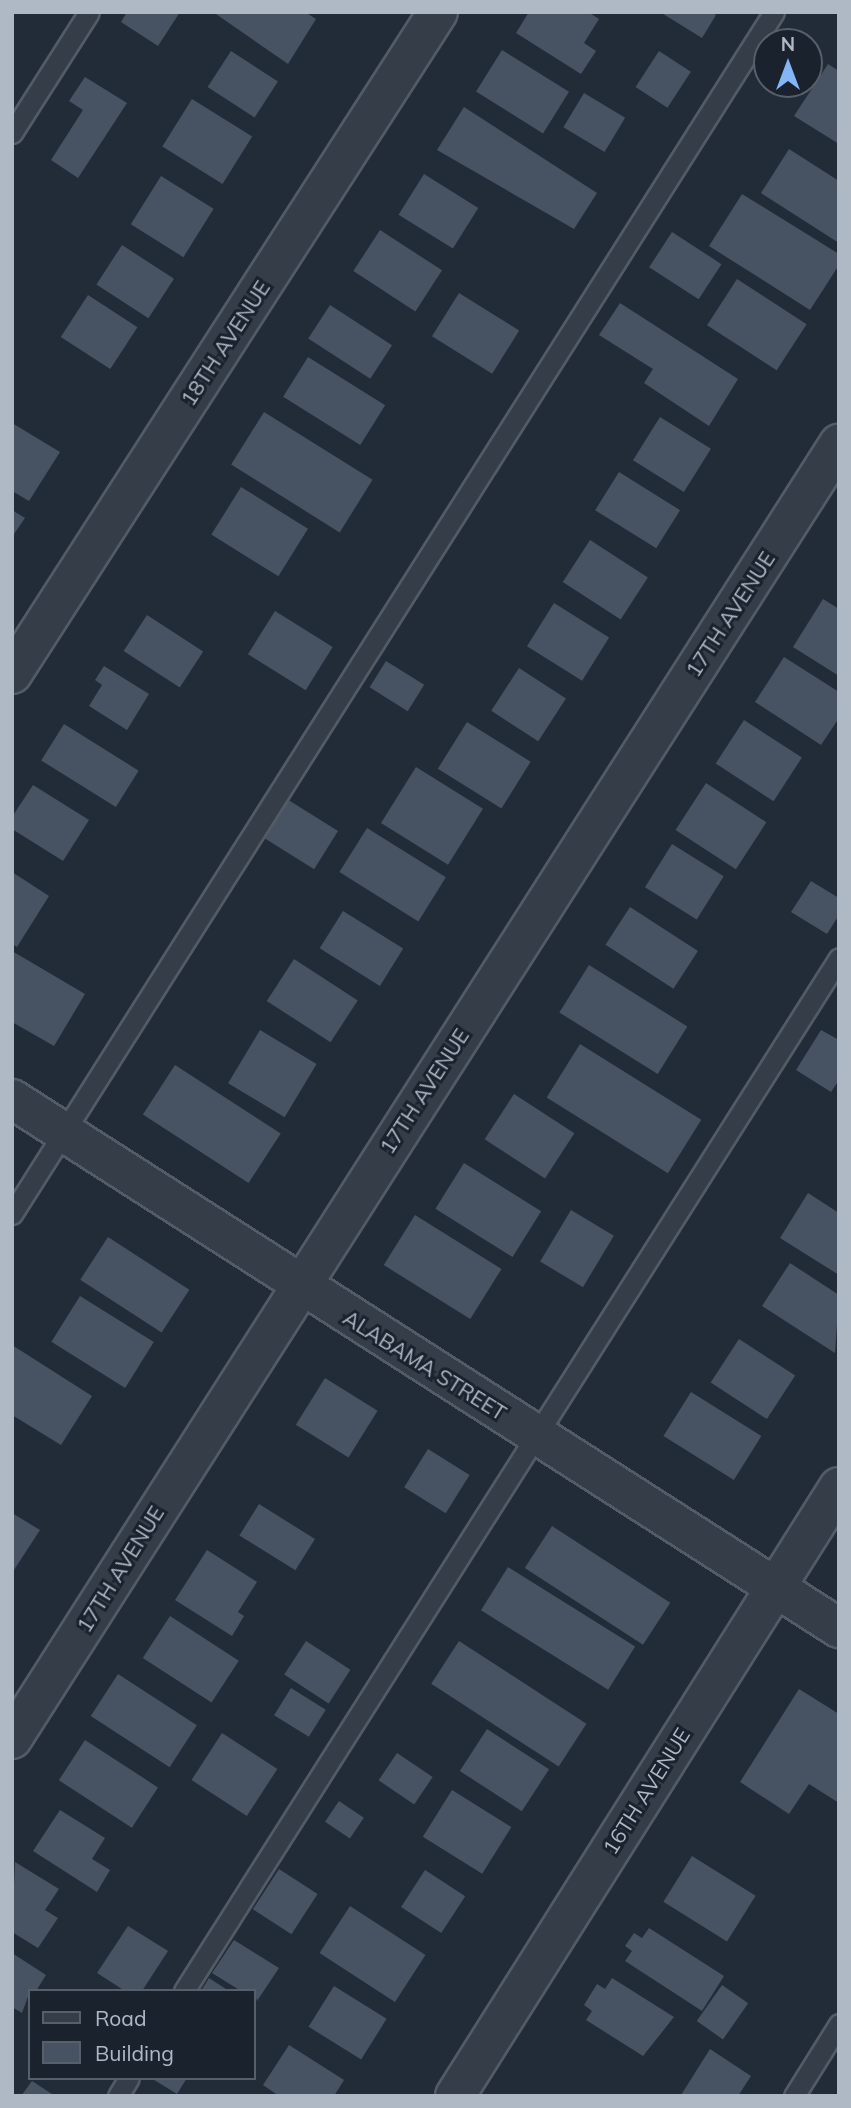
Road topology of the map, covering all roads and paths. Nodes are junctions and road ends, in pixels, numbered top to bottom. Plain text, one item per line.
1 (89, 12) edge
2 (438, 12) edge
3 (774, 12) edge
4 (12, 133) edge
5 (839, 444) edge
6 (12, 674) edge
7 (839, 958) edge
8 (12, 1099) edge
9 (64, 1132) junction
10 (12, 1214) edge
11 (299, 1285) junction
12 (535, 1434) junction
13 (839, 1487) edge
14 (772, 1589) junction
15 (839, 1628) edge
16 (12, 1739) edge
17 (185, 1989) edge
18 (839, 2024) edge
19 (128, 2080) edge
20 (118, 2096) edge
21 (455, 2096) edge
22 (794, 2096) edge

1 - 4 lane
2 - 6 street, 18TH AVENUE
3 - 9 lane
5 - 11 street, 17TH AVENUE
7 - 12 lane
8 - 9 street, ALABAMA STREET
9 - 10 lane
9 - 11 street, ALABAMA STREET
11 - 12 street, ALABAMA STREET
11 - 16 street, 17TH AVENUE
12 - 14 street, ALABAMA STREET
12 - 17 lane
13 - 14 street, 16TH AVENUE
14 - 15 street, ALABAMA STREET
14 - 21 street, 16TH AVENUE
18 - 22 lane
19 - 20 lane

